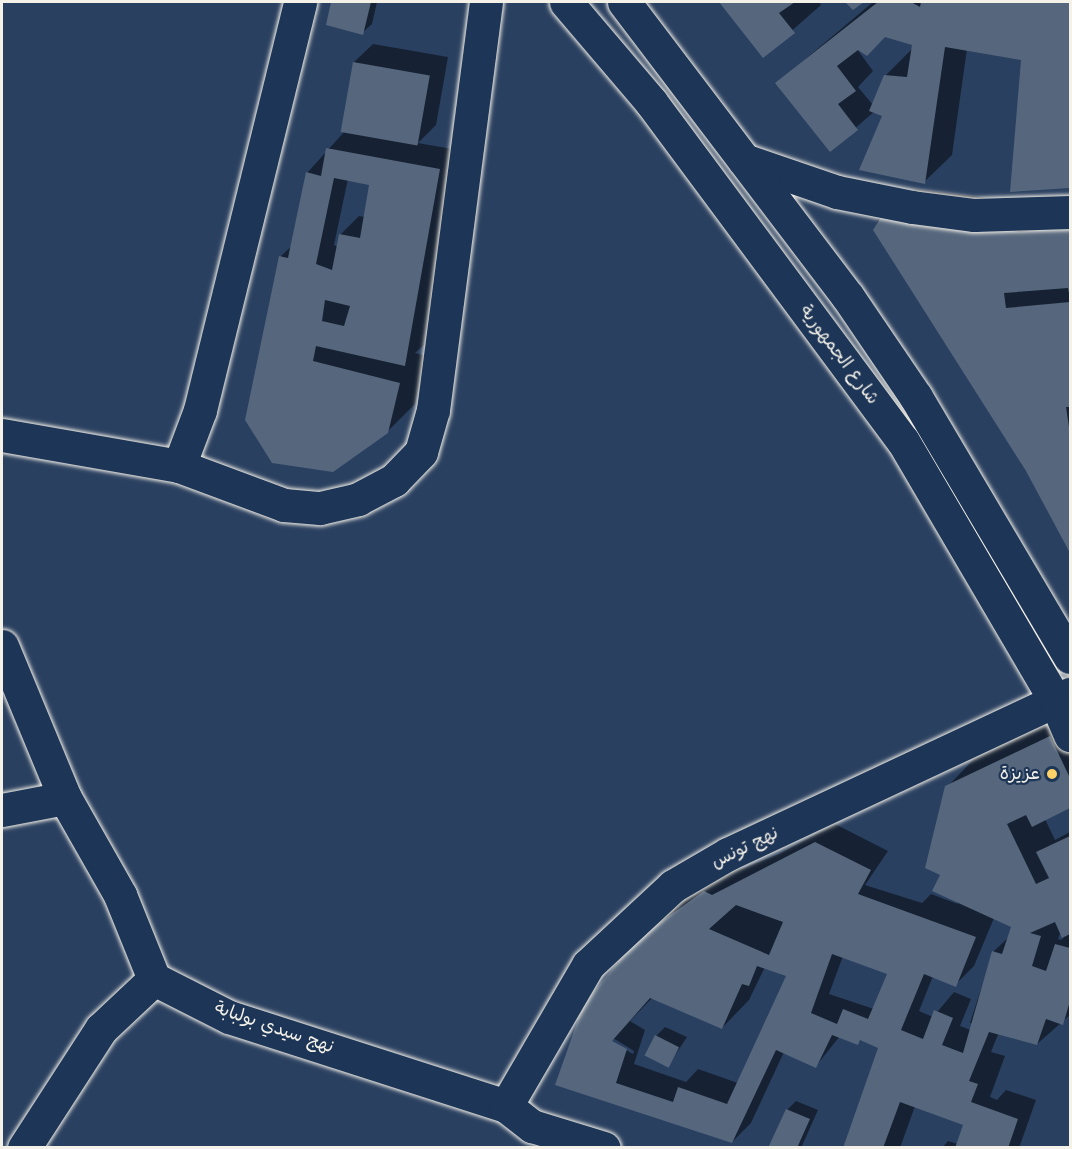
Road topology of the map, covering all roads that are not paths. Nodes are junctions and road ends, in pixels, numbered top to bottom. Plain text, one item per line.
1 (300, 2) edge
2 (486, 2) edge
3 (566, 2) edge
4 (624, 2) edge
5 (744, 160) junction
6 (1071, 212) edge
7 (2, 435) edge
8 (180, 466) junction
9 (2, 646) edge
10 (1071, 657) edge
11 (1063, 698) edge
12 (1071, 735) edge
13 (65, 798) junction
14 (2, 810) edge
15 (154, 979) junction
16 (506, 1106) junction
17 (532, 1137) edge
18 (24, 1148) edge
19 (603, 1148) edge

1 - 8 street
2 - 8 street
3 - 11 street, شارع الجمهورية
4 - 5 street, شارع الجمهورية
5 - 6 street
5 - 10 street, شارع الجمهورية
7 - 8 street
9 - 13 street
11 - 12 street, شارع الجمهورية
11 - 16 street, نهج تونس
13 - 14 street
13 - 15 street
15 - 16 street, نهج سيدي بولبابة
15 - 18 street
16 - 17 street, نهج سيدي بولبابة
17 - 19 street, نهج سيدي بولبابة

